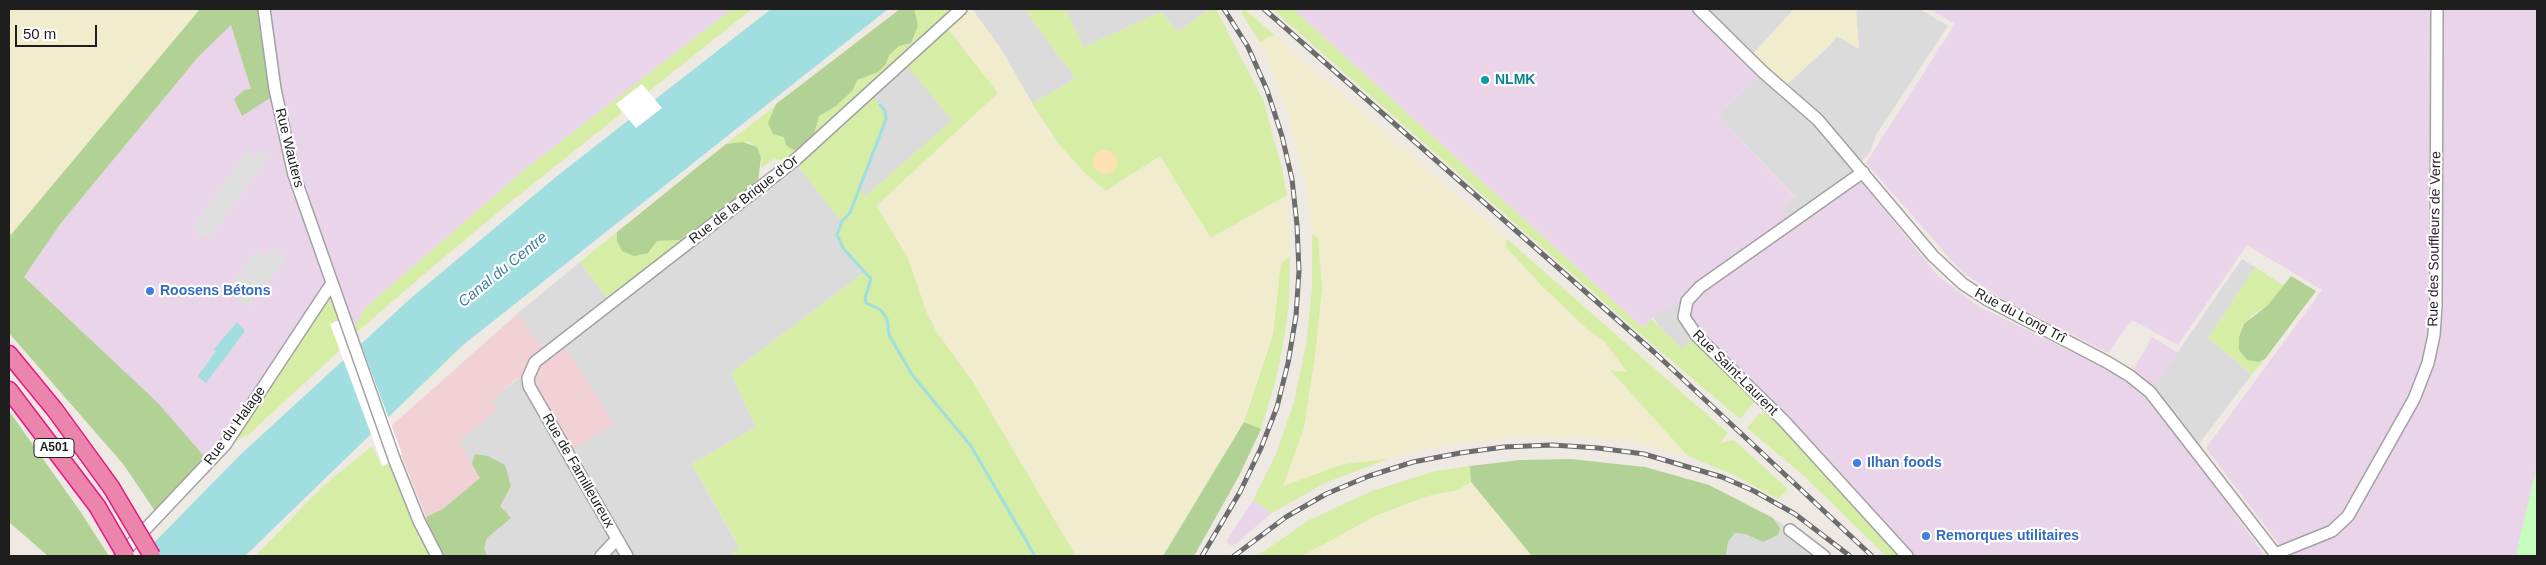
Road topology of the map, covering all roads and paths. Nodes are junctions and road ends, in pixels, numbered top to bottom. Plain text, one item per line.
1 (264, 9) edge
2 (961, 9) edge
3 (1699, 9) edge
4 (2437, 9) edge
5 (1863, 172) junction
6 (332, 283) junction
7 (9, 354) edge
8 (529, 386) joint
9 (9, 390) edge
10 (1790, 530) dead end
11 (617, 538) junction
12 (2276, 555) edge
13 (120, 556) edge
14 (126, 556) edge
15 (152, 556) edge
16 (437, 556) edge
17 (601, 556) edge
18 (627, 556) edge
19 (1824, 556) edge
20 (1907, 556) edge

1 - 6 street, Rue Wauters
2 - 8 street, Rue de la Brique d'Or
3 - 5 street, Rue du Long Trî
4 - 12 street, Rue des Souffleurs de Verre
5 - 12 street, Rue du Long Trî
5 - 20 street, Rue Saint-Laurent
6 - 13 street, Rue du Halage
6 - 16 street, Rue Wauters
7 - 15 highway, A501, bridge
8 - 11 street, Rue de Familleureux
9 - 14 highway, A501, bridge
10 - 19 street
11 - 17 street
11 - 18 street, Rue de Familleureux

